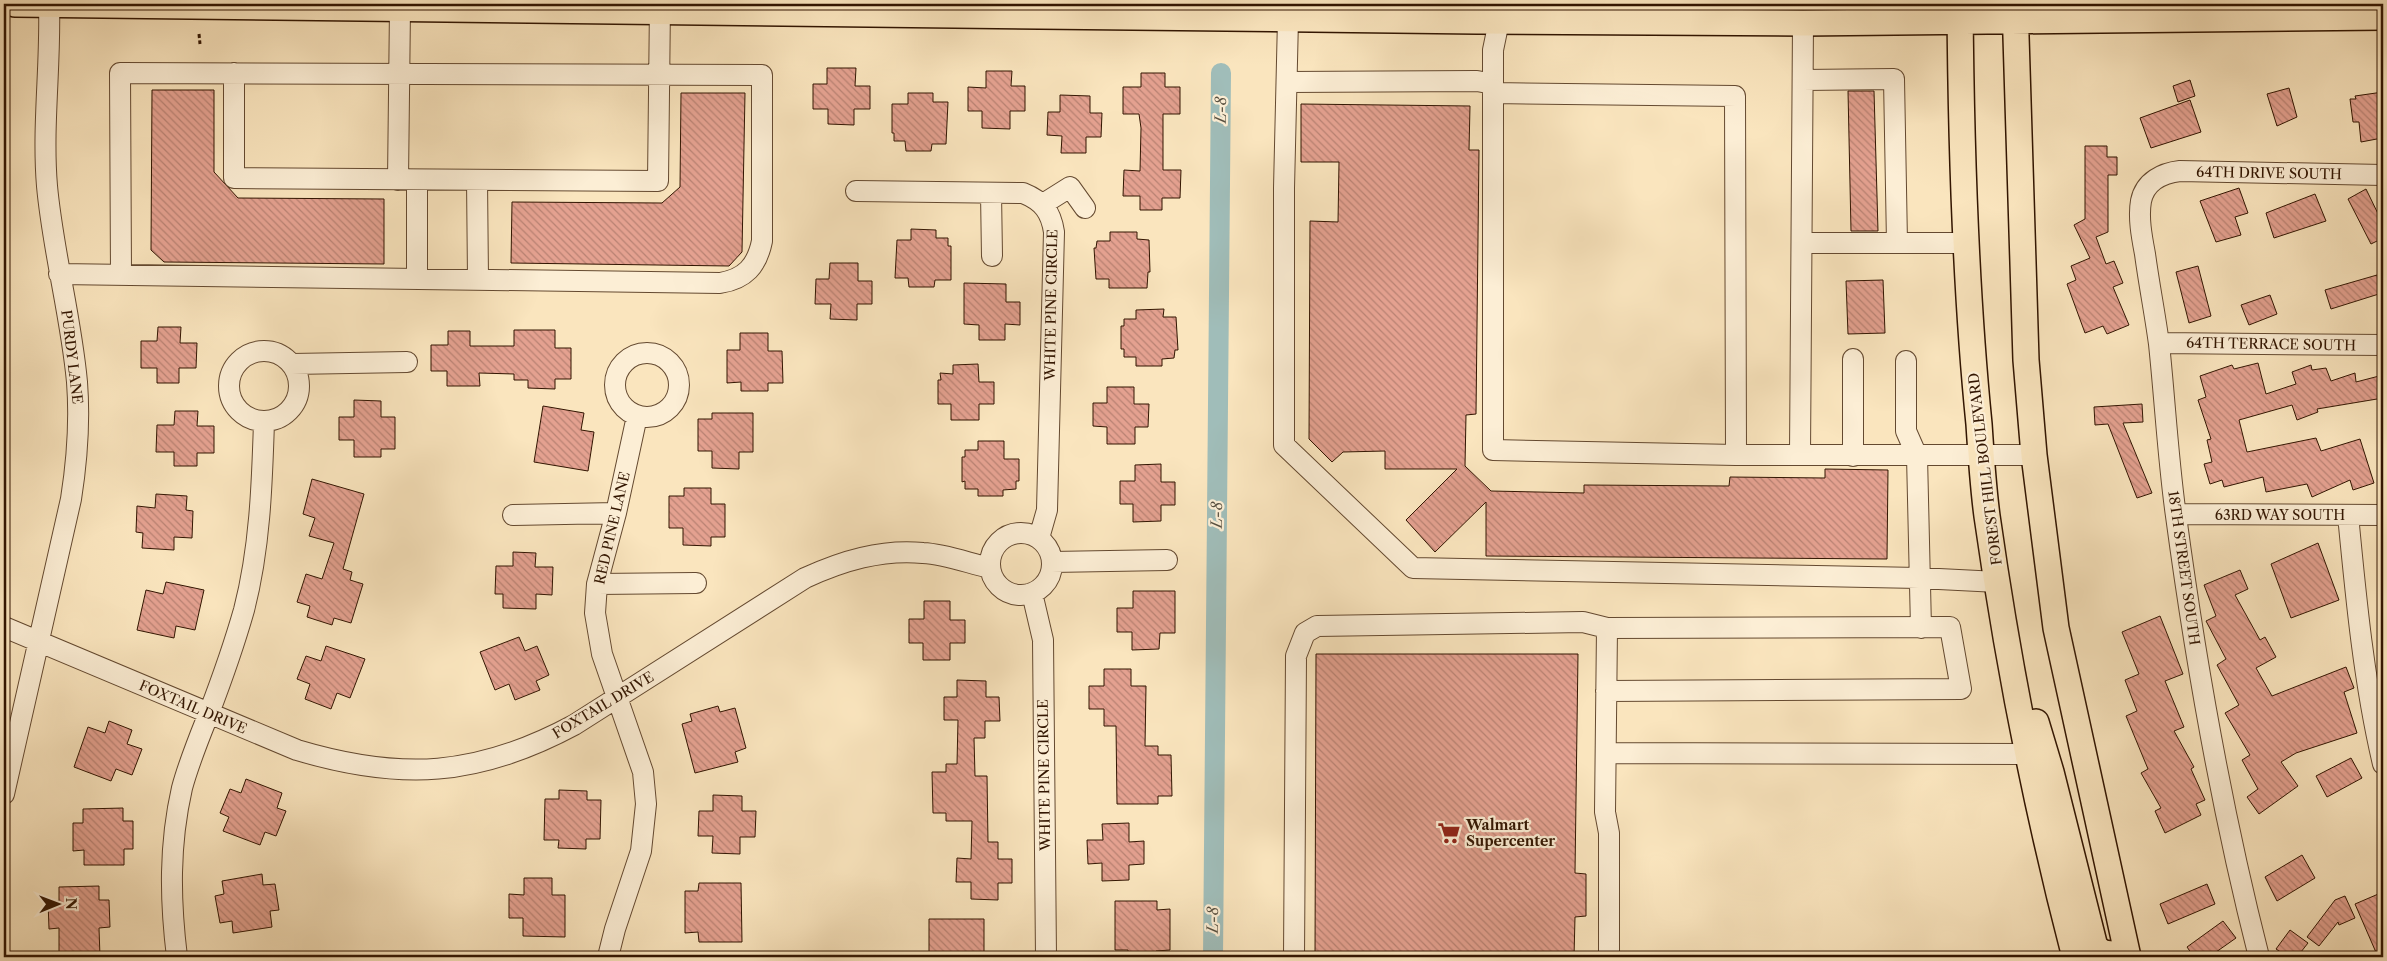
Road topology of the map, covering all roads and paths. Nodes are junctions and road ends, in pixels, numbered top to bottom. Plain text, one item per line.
1 (15, 4) edge
2 (49, 4) edge
3 (1433, 4) edge
4 (400, 8) junction
5 (660, 8) edge
6 (1960, 12) edge
7 (2015, 12) edge
8 (1494, 15) edge
9 (2383, 17) edge
10 (1288, 19) junction
11 (1388, 20) junction
12 (1803, 22) junction
13 (199, 34) dead end
14 (200, 44) dead end
15 (234, 74) junction
16 (399, 74) junction
17 (659, 75) junction
18 (1803, 80) junction
19 (1288, 82) junction
20 (1493, 88) junction
21 (2383, 175) edge
22 (2155, 179) joint
23 (407, 180) junction
24 (477, 180) junction
25 (856, 192) dead end
26 (991, 193) junction
27 (1043, 204) junction
28 (1085, 208) dead end
29 (1803, 243) junction
30 (1897, 243) junction
31 (1965, 243) junction
32 (992, 256) dead end
33 (59, 274) junction
34 (121, 275) junction
35 (418, 279) junction
36 (478, 280) junction
37 (2158, 343) junction
38 (2383, 345) edge
39 (1853, 359) dead end
40 (1906, 361) dead end
41 (407, 362) dead end
42 (292, 364) junction
43 (637, 416) dead end
44 (264, 422) junction
45 (1736, 455) junction
46 (1800, 455) junction
47 (2034, 455) junction
48 (1853, 456) junction
49 (1916, 456) junction
50 (1982, 456) junction
51 (616, 514) junction
52 (2176, 514) junction
53 (513, 515) dead end
54 (2348, 515) junction
55 (2383, 515) edge
56 (1039, 538) junction
57 (1167, 560) dead end
58 (1052, 562) junction
59 (990, 568) junction
60 (1919, 578) junction
61 (1998, 582) junction
62 (696, 583) dead end
63 (597, 584) junction
64 (1032, 593) junction
65 (4, 627) edge
66 (1607, 628) junction
67 (1920, 628) junction
68 (2007, 637) junction
69 (38, 641) junction
70 (2375, 682) edge
71 (1606, 691) junction
72 (618, 697) junction
73 (209, 713) junction
74 (1606, 753) junction
75 (2028, 754) junction
76 (2383, 764) edge
77 (4, 794) edge
78 (2127, 956) edge
79 (177, 957) edge
80 (608, 957) edge
81 (1046, 957) edge
82 (1294, 957) edge
83 (1609, 957) edge
84 (2075, 957) edge
85 (2260, 957) edge

1 - 2 main road
2 - 4 main road
2 - 33 street, PURDY LANE
3 - 11 main road
4 - 5 main road
4 - 16 street
5 - 10 main road
5 - 17 street
6 - 7 main road
6 - 12 main road
6 - 31 main road, FOREST HILL BOULEVARD
7 - 9 main road
7 - 47 main road
8 - 11 main road
8 - 12 main road
8 - 20 street
10 - 11 main road
10 - 19 street
12 - 18 street
13 - 14 path
15 - 16 street
15 - 23 street
15 - 34 street
16 - 17 street
16 - 23 street
17 - 24 street
17 - 36 street
18 - 29 street
18 - 30 street
19 - 20 street
19 - 60 street
20 - 45 street
20 - 45 street
21 - 22 street, 64TH DRIVE SOUTH
22 - 37 street, 18TH STREET SOUTH
23 - 24 street
23 - 35 street
24 - 36 street
25 - 26 street
26 - 27 street
26 - 32 street
27 - 28 street
27 - 56 street, WHITE PINE CIRCLE
29 - 30 street
29 - 46 street
30 - 31 street
31 - 50 main road, FOREST HILL BOULEVARD
33 - 34 street
33 - 69 street, PURDY LANE
34 - 35 street
35 - 36 street
37 - 38 street, 64TH TERRACE SOUTH
37 - 52 street, 18TH STREET SOUTH
39 - 48 street
40 - 49 street
41 - 42 street
42 - 44 street
42 - 44 street
43 - 51 street, RED PINE LANE
44 - 73 street
45 - 46 street
46 - 48 street
47 - 50 street
47 - 78 main road
48 - 49 street
49 - 50 street
49 - 60 street
50 - 61 main road, FOREST HILL BOULEVARD
51 - 53 street
51 - 63 street, RED PINE LANE
52 - 54 street, 63RD WAY SOUTH
52 - 85 street, 18TH STREET SOUTH
54 - 55 street, 63RD WAY SOUTH
54 - 70 street
56 - 58 street
56 - 59 street
57 - 58 street
58 - 64 street
59 - 64 street
59 - 72 street, FOXTAIL DRIVE
60 - 61 street
60 - 67 street
61 - 68 main road, FOREST HILL BOULEVARD
62 - 63 street
63 - 72 street, RED PINE LANE
64 - 81 street, WHITE PINE CIRCLE
65 - 69 street, FOXTAIL DRIVE
66 - 67 street
66 - 71 street
66 - 82 street
67 - 71 street
68 - 75 main road, FOREST HILL BOULEVARD
68 - 78 main road
69 - 73 street, FOXTAIL DRIVE
69 - 77 street, PURDY LANE
70 - 76 street
71 - 74 street
72 - 73 street, FOXTAIL DRIVE
72 - 80 street, RED PINE LANE
73 - 79 street
74 - 75 street
74 - 83 street
75 - 84 main road, FOREST HILL BOULEVARD

